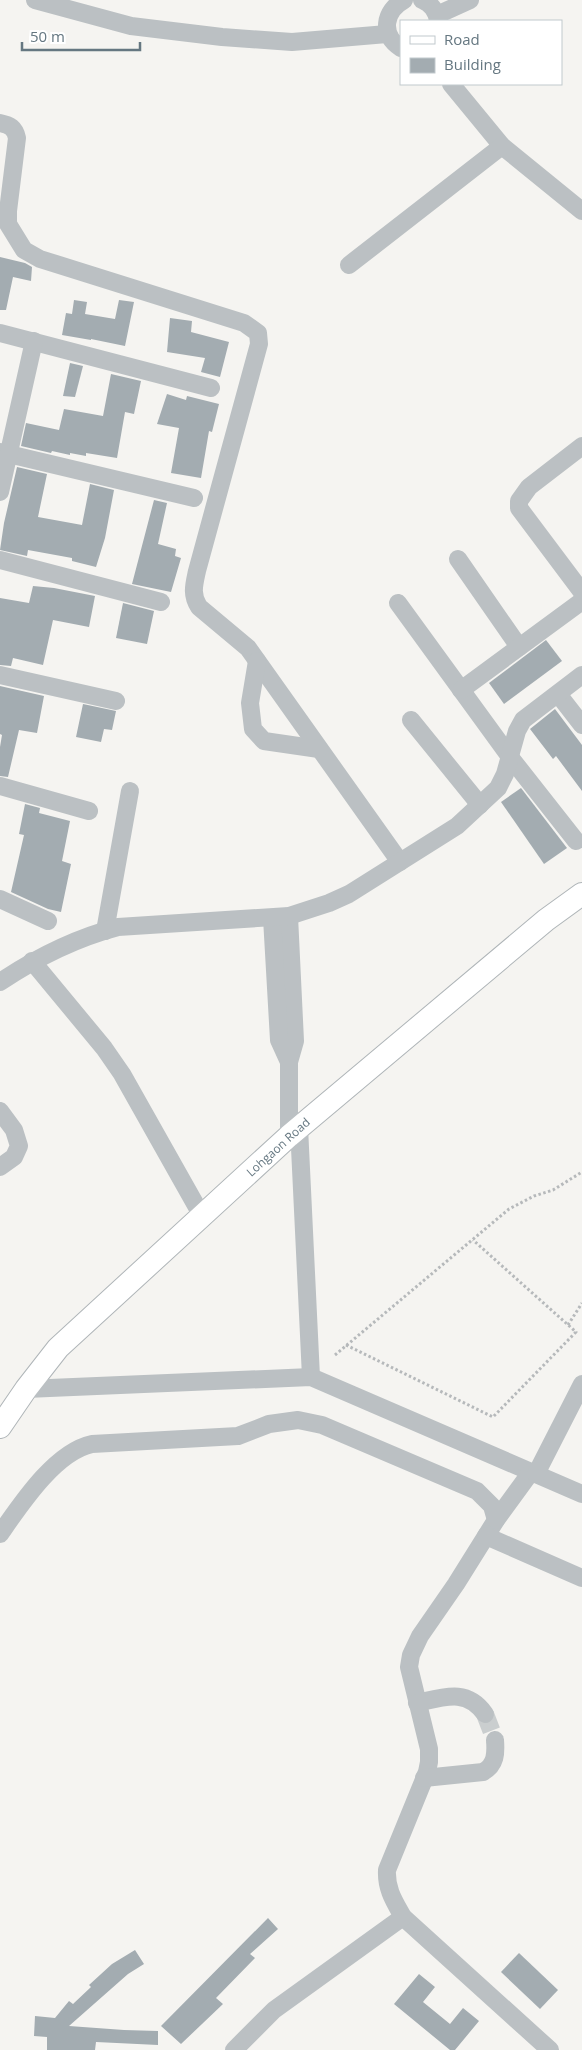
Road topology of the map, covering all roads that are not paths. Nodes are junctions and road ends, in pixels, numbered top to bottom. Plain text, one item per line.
1 (35, 0) edge
2 (404, 0) edge
3 (422, 0) edge
4 (470, 0) edge
5 (438, 18) edge
6 (387, 34) junction
7 (400, 47) edge
8 (452, 85) edge
9 (0, 123) edge
10 (502, 146) junction
11 (582, 211) edge
12 (349, 265) dead end
13 (0, 333) edge
14 (34, 341) junction
15 (210, 388) dead end
16 (582, 446) edge
17 (4, 453) edge
18 (0, 492) edge
19 (194, 498) dead end
20 (458, 559) dead end
21 (0, 560) edge
22 (582, 592) edge
23 (161, 602) dead end
24 (582, 602) edge
25 (398, 603) dead end
26 (519, 647) junction
27 (257, 661) junction
28 (0, 675) edge
29 (582, 675) edge
30 (461, 690) junction
31 (558, 694) junction
32 (116, 701) dead end
33 (411, 720) dead end
34 (582, 725) edge
35 (320, 748) junction
36 (510, 757) junction
37 (0, 786) edge
38 (130, 791) dead end
39 (480, 805) junction
40 (89, 811) dead end
41 (576, 841) dead end
42 (400, 862) junction
43 (582, 894) edge
44 (0, 899) edge
45 (280, 917) junction
46 (48, 921) dead end
47 (104, 931) junction
48 (32, 960) junction
49 (0, 982) edge
50 (0, 1112) edge
51 (294, 1131) junction
52 (0, 1167) edge
53 (202, 1216) junction
54 (311, 1377) junction
55 (582, 1384) edge
56 (26, 1388) junction
57 (0, 1427) edge
58 (534, 1473) junction
59 (582, 1494) edge
60 (496, 1520) junction
61 (0, 1534) edge
62 (486, 1536) junction
63 (582, 1578) edge
64 (417, 1703) junction
65 (486, 1714) tunnel mouth
66 (495, 1740) tunnel mouth
67 (424, 1778) junction
68 (403, 1917) junction
69 (234, 2050) edge
70 (550, 2050) edge

1 - 6 street
2 - 6 street
3 - 5 street
4 - 5 street
6 - 7 street
8 - 10 street
9 - 27 street
10 - 11 street
10 - 12 street
13 - 14 street
14 - 15 street
14 - 17 street
16 - 22 street
17 - 18 street
17 - 19 street
20 - 26 street
21 - 23 street
24 - 26 street
25 - 30 street
26 - 30 street
27 - 35 street
27 - 35 street
28 - 32 street
29 - 31 street
30 - 36 street
31 - 34 street
31 - 36 street
33 - 39 street
35 - 42 street
36 - 39 street
36 - 41 street
37 - 40 street
38 - 47 street
39 - 42 street
42 - 45 street
43 - 51 main road, Lohgaon Road
44 - 46 street
45 - 47 street
45 - 51 street
47 - 48 street
48 - 49 street
48 - 53 street
50 - 52 street
51 - 53 main road, Lohgaon Road
51 - 54 street
53 - 56 main road, Lohgaon Road
54 - 56 street
54 - 58 street
55 - 58 street
56 - 57 main road, Lohgaon Road
58 - 59 street
58 - 60 street
60 - 61 street
60 - 62 street
62 - 63 street
62 - 64 street
64 - 65 street
64 - 67 street
66 - 67 street
67 - 68 street
68 - 69 street
68 - 70 street

